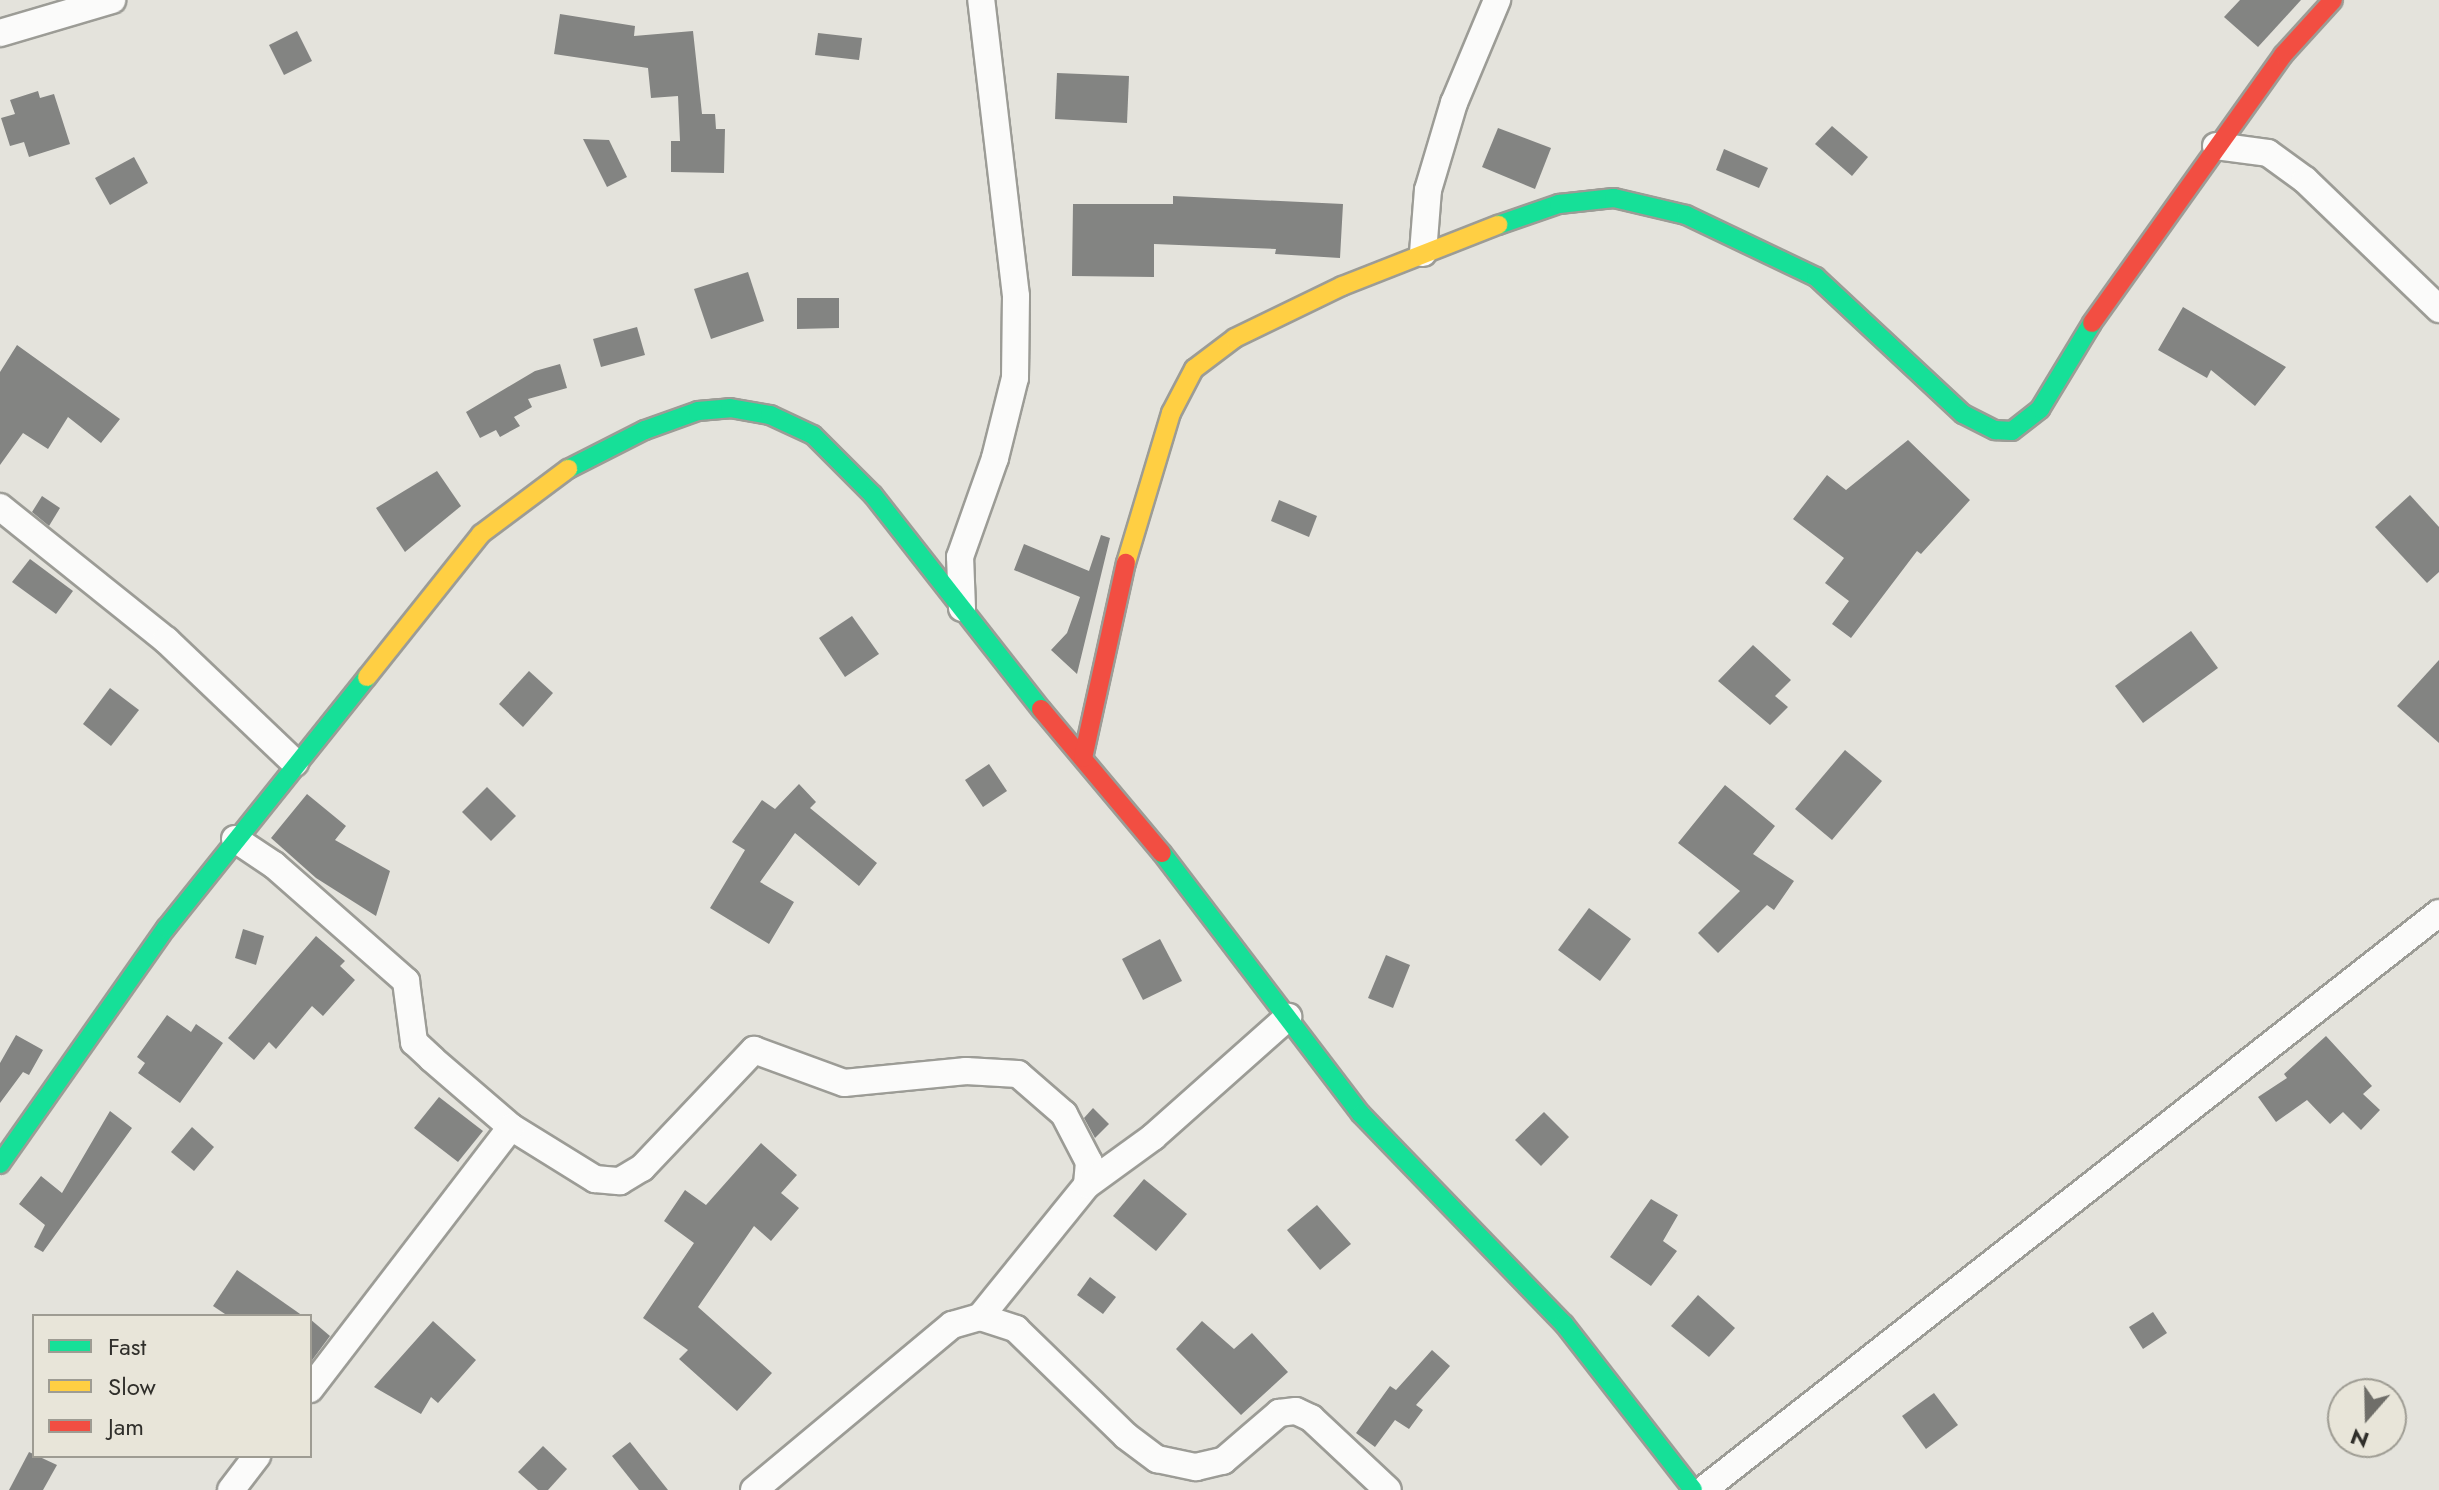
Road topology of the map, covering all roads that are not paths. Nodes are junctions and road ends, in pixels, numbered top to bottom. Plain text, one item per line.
1 (112, 0) edge
2 (981, 0) edge
3 (1497, 0) edge
4 (2333, 0) edge
5 (0, 33) edge
6 (2216, 146) junction
7 (1423, 253) junction
8 (2439, 309) edge
9 (0, 507) edge
10 (962, 608) junction
11 (1083, 758) junction
12 (295, 763) junction
13 (235, 839) junction
14 (2439, 913) edge
15 (1288, 1017) junction
16 (511, 1127) junction
17 (0, 1164) edge
18 (1087, 1185) junction
19 (980, 1317) junction
20 (312, 1386) edge
21 (255, 1458) edge
22 (231, 1490) edge
23 (754, 1490) edge
24 (1388, 1490) edge
25 (1693, 1490) edge
26 (1703, 1490) edge

1 - 5 street
2 - 10 street
3 - 7 street
4 - 6 street
6 - 7 street
6 - 8 street
7 - 11 street
9 - 12 street
10 - 11 street
10 - 12 street
11 - 15 street
12 - 13 street
13 - 16 street
13 - 17 street
14 - 26 street
15 - 18 street
15 - 25 street
16 - 18 street
16 - 20 street
18 - 19 street
19 - 23 street
19 - 24 street
21 - 22 street

